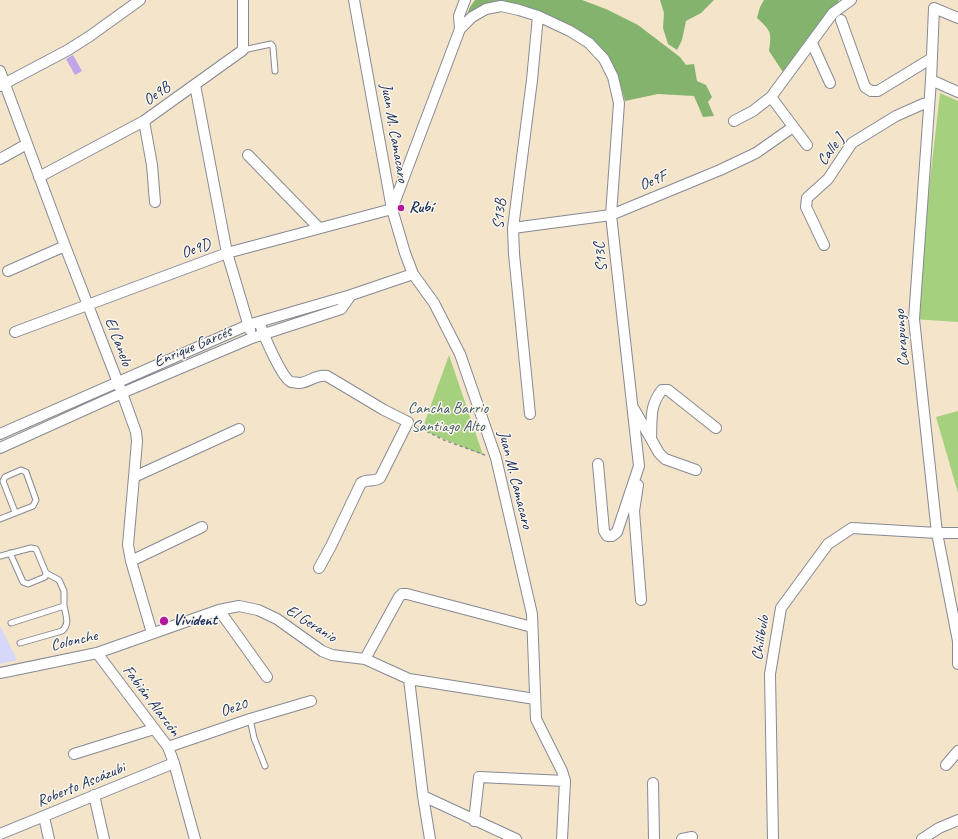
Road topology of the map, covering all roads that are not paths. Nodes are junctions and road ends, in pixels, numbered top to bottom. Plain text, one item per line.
1 (140, 0) edge
2 (243, 0) edge
3 (354, 0) edge
4 (465, 0) edge
5 (851, 0) edge
6 (538, 16) junction
7 (958, 18) edge
8 (841, 20) dead end
9 (460, 29) junction
10 (812, 43) junction
11 (243, 50) junction
12 (932, 58) junction
13 (0, 71) edge
14 (275, 71) dead end
15 (931, 80) junction
16 (830, 83) dead end
17 (2, 84) edge
18 (195, 85) junction
19 (958, 92) edge
20 (771, 97) junction
21 (929, 102) junction
22 (144, 121) junction
23 (734, 121) dead end
24 (793, 127) junction
25 (27, 144) junction
26 (807, 145) dead end
27 (248, 155) dead end
28 (0, 159) edge
29 (39, 177) junction
30 (155, 202) dead end
31 (392, 209) junction
32 (611, 215) junction
33 (319, 228) junction
34 (513, 228) junction
35 (824, 245) dead end
36 (65, 246) junction
37 (227, 253) junction
38 (8, 271) dead end
39 (413, 274) junction
40 (351, 295) junction
41 (88, 305) junction
42 (258, 322) junction
43 (248, 325) junction
44 (15, 332) dead end
45 (263, 334) junction
46 (252, 338) junction
47 (118, 382) junction
48 (122, 393) junction
49 (632, 405) junction
50 (530, 414) dead end
51 (716, 428) dead end
52 (238, 429) dead end
53 (0, 434) edge
54 (651, 439) junction
55 (0, 448) edge
56 (598, 464) dead end
57 (639, 466) junction
58 (696, 470) dead end
59 (134, 477) junction
60 (15, 512) junction
61 (0, 519) edge
62 (202, 527) dead end
63 (937, 533) junction
64 (958, 533) edge
65 (10, 553) junction
66 (0, 556) edge
67 (131, 561) junction
68 (319, 568) dead end
69 (46, 573) junction
70 (641, 600) dead end
71 (64, 606) junction
72 (219, 610) junction
73 (11, 623) dead end
74 (532, 627) junction
75 (152, 633) junction
76 (20, 643) dead end
77 (97, 652) junction
78 (365, 659) junction
79 (958, 664) edge
80 (0, 673) edge
81 (267, 677) dead end
82 (409, 678) junction
83 (535, 699) junction
84 (311, 701) dead end
85 (250, 718) junction
86 (154, 729) junction
87 (168, 747) junction
88 (958, 751) edge
89 (74, 754) dead end
90 (174, 763) junction
91 (946, 765) dead end
92 (265, 766) dead end
93 (565, 781) junction
94 (654, 783) dead end
95 (94, 795) junction
96 (423, 796) junction
97 (44, 817) junction
98 (958, 820) edge
99 (474, 821) junction
100 (0, 834) edge
101 (692, 837) dead end
102 (49, 839) edge
103 (104, 839) edge
104 (195, 839) edge
105 (430, 839) edge
106 (516, 839) edge
107 (562, 839) edge
108 (654, 839) edge
109 (682, 839) edge
110 (773, 839) edge
111 (922, 839) edge

1 - 17 street
2 - 11 street
3 - 31 street, Juan M. Camacaro
4 - 9 street
5 - 10 street
6 - 9 street, S13C
6 - 32 street, S13C
6 - 34 street, S13B
7 - 12 street, Carapungo
8 - 12 street
9 - 31 street
10 - 16 street
10 - 20 street
11 - 14 lane
11 - 18 street, Oe9B
12 - 15 street, Carapungo
13 - 17 street, El Canelo
15 - 19 street
15 - 21 street, Carapungo
17 - 25 street, El Canelo
18 - 22 street, Oe9B
18 - 37 street
20 - 23 street
20 - 24 street
21 - 35 street, Calle J
21 - 63 street, Carapungo
22 - 29 street, Oe9B
22 - 30 street
24 - 26 street
24 - 32 street, Oe9F
25 - 28 street
25 - 29 street, El Canelo
27 - 33 street
29 - 36 street, El Canelo
31 - 33 street, Oe9D
31 - 39 street, Juan M. Camacaro
32 - 34 street, Oe9F
32 - 49 street, S13C
33 - 37 street, Oe9D
34 - 50 street, S13B
36 - 38 street
36 - 41 street, El Canelo
37 - 41 street, Oe9D
37 - 43 street
39 - 40 street, Enrique Garcés
39 - 74 street, Juan M. Camacaro
40 - 42 street, Enrique Garcés
40 - 45 street, Enrique Garcés
41 - 44 street, Oe9D
41 - 47 street, El Canelo
42 - 43 street, Enrique Garcés
42 - 45 street
43 - 46 street
43 - 47 street, Enrique Garcés
45 - 46 street, Enrique Garcés
45 - 68 street
46 - 48 street, Enrique Garcés
47 - 48 street, El Canelo
47 - 53 street, Enrique Garcés
48 - 55 street, Enrique Garcés
48 - 59 street, El Canelo
49 - 54 street
49 - 57 street, S13C
51 - 54 street
52 - 59 street
54 - 58 street
56 - 57 street, S13C
57 - 70 street
59 - 67 street, El Canelo
60 - 60 lane
60 - 61 lane
62 - 67 street
63 - 64 street, Chilibulo
63 - 79 street, Carapungo
63 - 110 street, Chilibulo
65 - 66 lane
65 - 69 lane
65 - 69 lane
67 - 75 street, El Canelo
69 - 71 lane
71 - 73 lane
71 - 76 lane
72 - 75 street, El Geranio
72 - 78 street, El Geranio
72 - 81 street
74 - 78 street
74 - 83 street, Juan M. Camacaro
75 - 77 street, Colonche
77 - 80 street, Colonche
77 - 86 street, Fabián Alarcón
78 - 82 street, El Geranio
82 - 83 street, El Geranio
82 - 96 street
83 - 93 street, Juan M. Camacaro
84 - 85 street, Oe20
85 - 87 street, Oe20
85 - 92 lane
86 - 87 street, Fabián Alarcón
86 - 89 street
87 - 90 street, Fabián Alarcón
88 - 91 street
90 - 95 street, Roberto Ascázubi
90 - 104 street, Fabián Alarcón
93 - 99 street
93 - 107 street, Juan M. Camacaro
94 - 108 street
95 - 97 street, Roberto Ascázubi
95 - 103 street
96 - 99 street
96 - 105 street
97 - 100 street, Roberto Ascázubi
97 - 102 street
98 - 111 street
99 - 106 street
101 - 109 street

